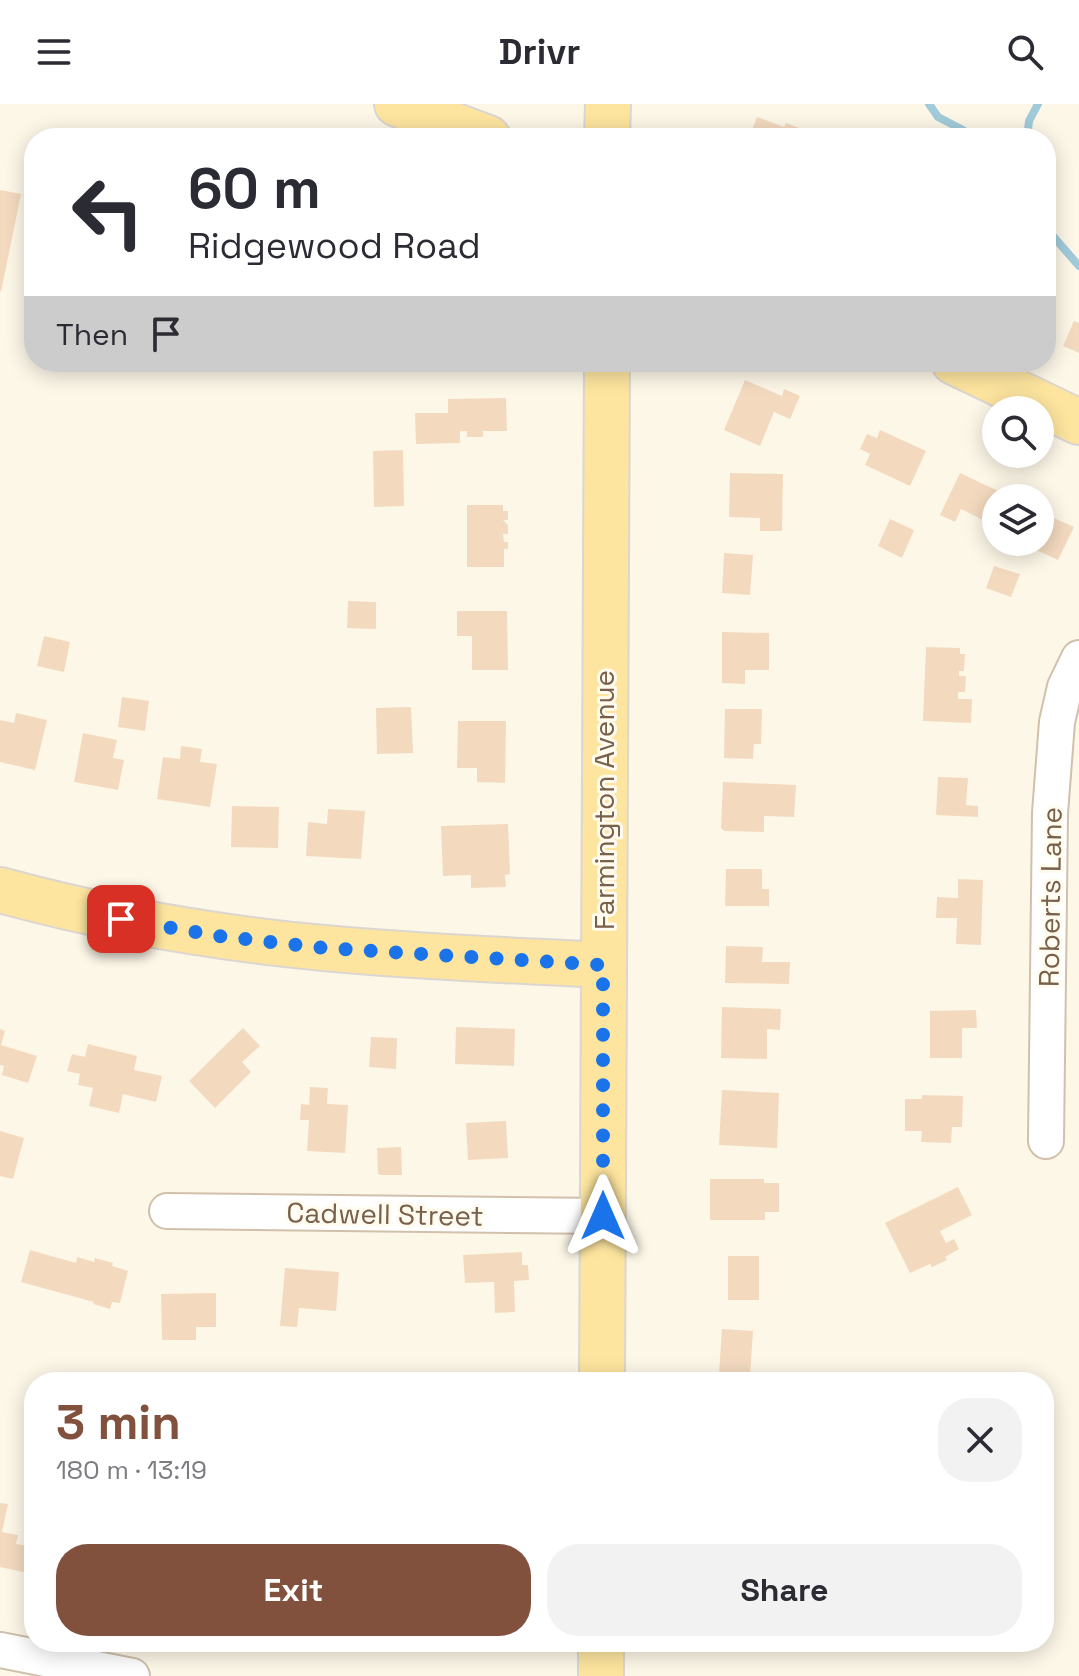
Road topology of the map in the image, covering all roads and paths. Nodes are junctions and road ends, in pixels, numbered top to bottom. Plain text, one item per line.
1 (397, 104) edge
2 (608, 104) edge
3 (461, 128) edge
4 (607, 128) edge
5 (607, 372) edge
6 (975, 372) edge
7 (1079, 422) edge
8 (1079, 658) edge
9 (0, 890) edge
10 (603, 965) junction
11 (1046, 1141) dead end
12 (167, 1211) dead end
13 (603, 1216) junction
14 (602, 1372) edge
15 (0, 1650) edge
16 (601, 1652) edge
17 (132, 1676) edge
18 (601, 1676) edge

1 - 3 main road
2 - 4 main road
5 - 10 main road, Farmington Avenue
6 - 7 main road
8 - 11 street, Roberts Lane
9 - 10 main road
10 - 13 main road, Farmington Avenue
12 - 13 street, Cadwell Street
13 - 14 main road, Farmington Avenue
15 - 17 street
16 - 18 main road

